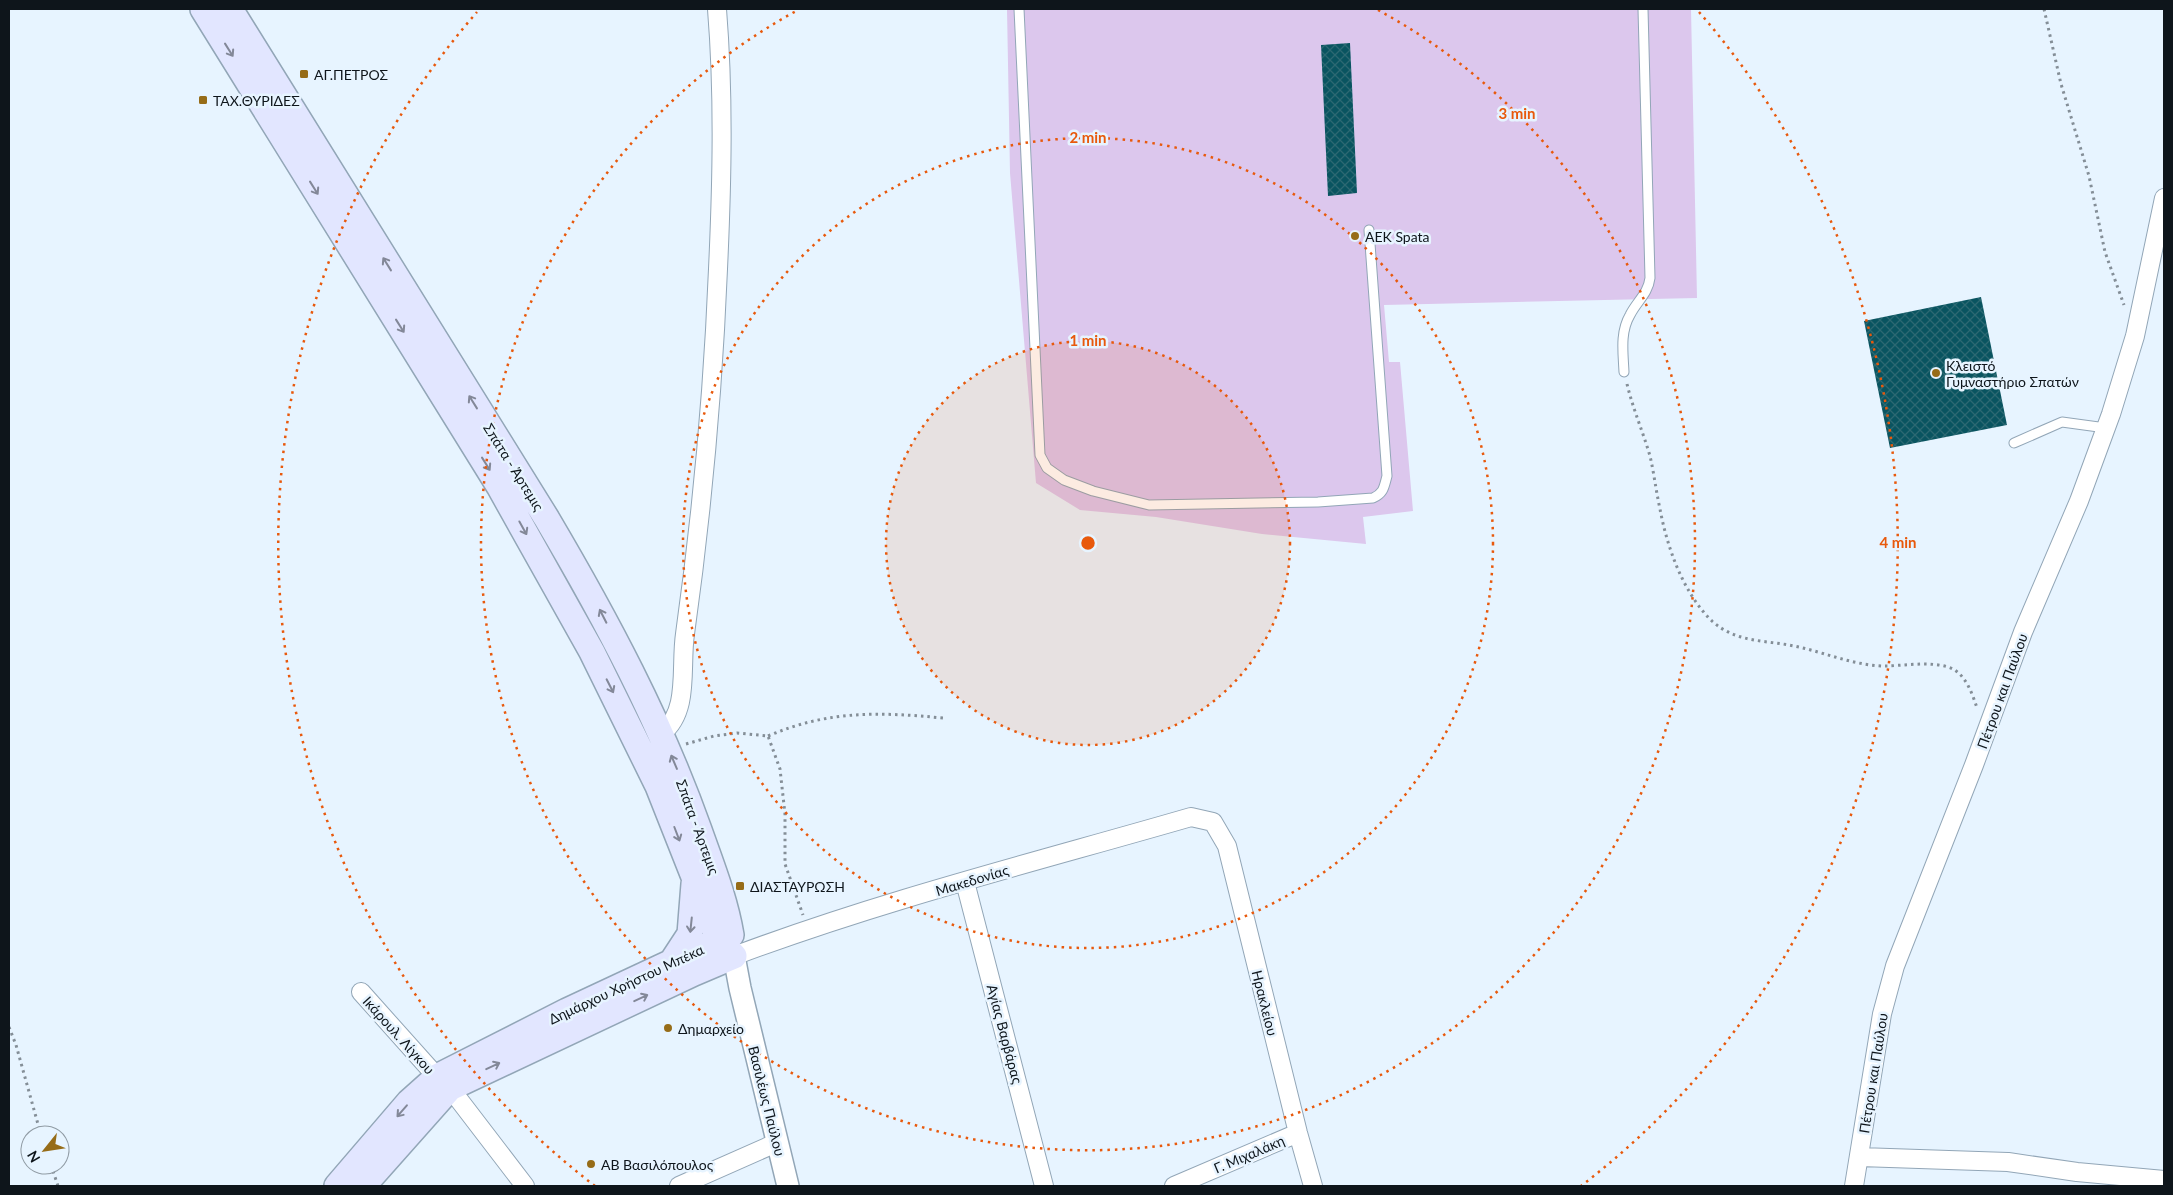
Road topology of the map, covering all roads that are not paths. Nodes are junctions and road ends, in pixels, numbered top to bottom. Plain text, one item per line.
1 (203, 9) edge
2 (230, 9) edge
3 (717, 9) edge
4 (1020, 9) edge
5 (1643, 9) edge
6 (2164, 198) edge
7 (1369, 230) dead end
8 (1624, 372) road end
9 (2106, 428) junction
10 (2014, 443) dead end
11 (665, 741) junction
12 (1213, 822) joint
13 (694, 881) junction
14 (965, 882) junction
15 (727, 948) junction
16 (670, 964) junction
17 (361, 992) dead end
18 (443, 1082) junction
19 (1298, 1133) junction
20 (776, 1143) junction
21 (1860, 1157) junction
22 (2164, 1180) edge
23 (337, 1186) edge
24 (362, 1186) edge
25 (525, 1186) edge
26 (679, 1186) edge
27 (788, 1186) edge
28 (1044, 1186) edge
29 (1174, 1186) edge
30 (1313, 1186) edge
31 (1854, 1186) edge

1 -> 13 main road, Σπάτα - Άρτεμις
11 -> 2 main road, Σπάτα - Άρτεμις
3 - 11 street
4 - 7 lane
5 - 8 lane
6 - 9 street, Πέτρου και Παύλου
9 - 10 lane
9 - 21 street, Πέτρου και Παύλου
15 -> 11 main road, Σπάτα - Άρτεμις
12 - 14 street, Μακεδονίας
12 - 19 street, Ηρακλείου
13 - 15 main road, Σπάτα - Άρτεμις
13 -> 16 main road
14 - 15 street, Μακεδονίας
14 - 28 street, Αγίας Βαρβάρας
15 - 16 main road, Δημάρχου Χρήστου Μπέκα
18 -> 15 main road, Δημάρχου Χρήστου Μπέκα
15 - 20 street, Βασιλέως Παύλου
16 - 18 main road, Δημάρχου Χρήστου Μπέκα
17 - 18 street, Ικάρουλ. Λίγκου
18 -> 23 main road, Δημάρχου Χρήστου Μπέκα
18 - 24 main road, Δημάρχου Χρήστου Μπέκα
18 - 25 street, Ικάρουλ. Λίγκου
19 - 29 street, Γ. Μιχαλάκη
19 - 30 street, Ηρακλείου
20 - 26 street
20 - 27 street, Βασιλέως Παύλου
21 - 22 street
21 - 31 street, Πέτρου και Παύλου

